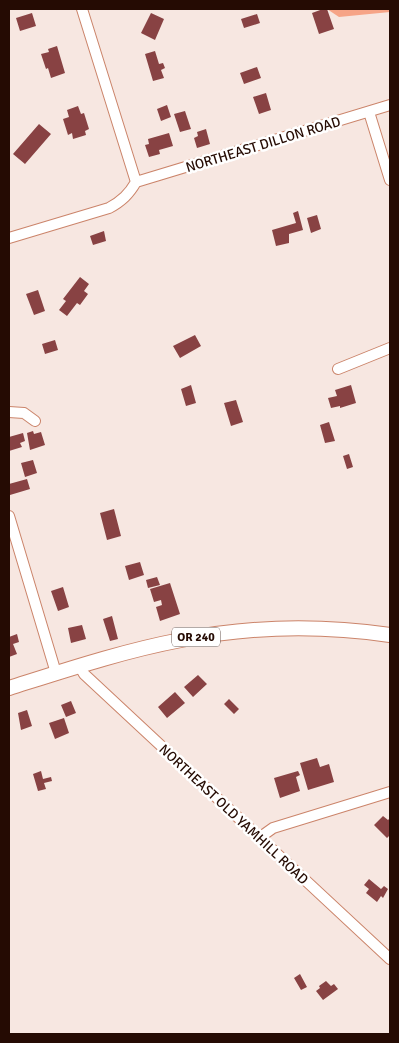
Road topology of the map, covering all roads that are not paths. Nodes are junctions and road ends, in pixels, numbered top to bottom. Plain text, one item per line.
1 (94, 9) edge
2 (83, 10) edge
3 (390, 105) edge
4 (369, 112) junction
5 (390, 180) edge
6 (136, 182) junction
7 (9, 238) edge
8 (390, 348) edge
9 (338, 369) dead end
10 (9, 412) edge
11 (34, 421) dead end
12 (9, 516) edge
13 (390, 635) edge
14 (80, 666) junction
15 (56, 673) junction
16 (9, 688) edge
17 (390, 792) edge
18 (259, 838) junction
19 (390, 960) edge

1 - 2 street
2 - 6 street
3 - 4 street, NORTHEAST DILLON ROAD
4 - 5 street
4 - 6 street, NORTHEAST DILLON ROAD
6 - 7 street
8 - 9 street
10 - 11 street
12 - 15 street
13 - 14 main road, OR 240
14 - 15 main road, OR 240
14 - 18 street, NORTHEAST OLD YAMHILL ROAD
15 - 16 main road, OR 240
17 - 18 street
18 - 19 street, NORTHEAST OLD YAMHILL ROAD

